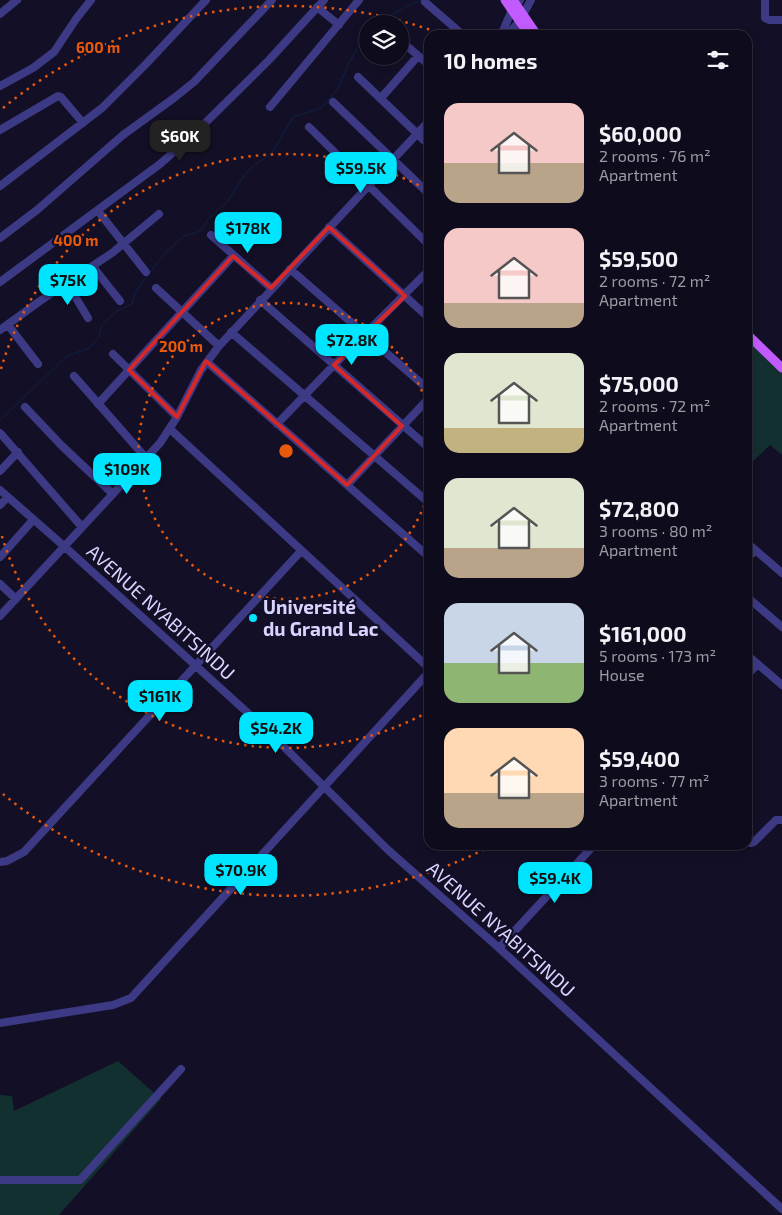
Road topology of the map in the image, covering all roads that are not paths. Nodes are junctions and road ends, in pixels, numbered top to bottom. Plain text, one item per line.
1 (17, 0) edge
2 (91, 0) edge
3 (206, 0) edge
4 (272, 0) edge
5 (324, 0) edge
6 (358, 0) edge
7 (505, 0) edge
8 (531, 0) edge
9 (765, 0) edge
10 (425, 2) dead end
11 (515, 4) edge
12 (317, 7) junction
13 (0, 14) edge
14 (521, 18) junction
15 (782, 20) edge
16 (339, 26) junction
17 (457, 30) edge
18 (503, 30) edge
19 (511, 30) edge
20 (527, 30) edge
21 (532, 30) edge
22 (409, 48) edge
23 (418, 56) junction
24 (424, 61) edge
25 (358, 77) dead end
26 (0, 86) edge
27 (381, 98) junction
28 (333, 102) dead end
29 (270, 108) dead end
30 (83, 123) junction
31 (309, 127) dead end
32 (424, 127) edge
33 (0, 130) edge
34 (418, 134) junction
35 (424, 139) edge
36 (394, 159) junction
37 (0, 186) edge
38 (369, 186) junction
39 (424, 189) edge
40 (98, 211) junction
41 (159, 214) dead end
42 (329, 227) junction
43 (210, 234) dead end
44 (0, 238) edge
45 (424, 240) edge
46 (123, 243) junction
47 (233, 256) junction
48 (94, 267) junction
49 (290, 269) junction
50 (146, 272) dead end
51 (424, 275) edge
52 (0, 282) edge
53 (67, 283) junction
54 (156, 288) dead end
55 (271, 288) junction
56 (405, 296) junction
57 (260, 300) junction
58 (120, 301) dead end
59 (182, 312) junction
60 (424, 313) edge
61 (88, 318) dead end
62 (8, 324) junction
63 (0, 330) edge
64 (231, 332) junction
65 (364, 335) junction
66 (752, 340) edge
67 (219, 346) junction
68 (112, 354) dead end
69 (207, 362) junction
70 (38, 364) dead end
71 (334, 365) junction
72 (782, 368) edge
73 (129, 370) junction
74 (74, 376) dead end
75 (424, 386) edge
76 (304, 395) junction
77 (424, 403) edge
78 (98, 404) junction
79 (25, 407) dead end
80 (177, 416) junction
81 (277, 424) junction
82 (402, 426) junction
83 (170, 429) junction
84 (0, 433) edge
85 (424, 444) edge
86 (18, 452) junction
87 (375, 455) junction
88 (146, 458) junction
89 (0, 471) edge
90 (347, 485) junction
91 (0, 490) edge
92 (113, 494) junction
93 (8, 497) junction
94 (424, 499) edge
95 (0, 506) edge
96 (33, 520) junction
97 (82, 527) junction
98 (65, 546) junction
99 (752, 547) edge
100 (755, 550) junction
101 (301, 551) junction
102 (424, 553) edge
103 (752, 553) edge
104 (0, 557) edge
105 (782, 573) edge
106 (0, 584) edge
107 (16, 599) junction
108 (752, 601) edge
109 (0, 616) edge
110 (782, 627) edge
111 (752, 659) edge
112 (758, 664) junction
113 (424, 665) edge
114 (196, 666) junction
115 (752, 670) edge
116 (424, 676) edge
117 (782, 685) edge
118 (326, 787) junction
119 (782, 820) edge
120 (752, 843) edge
121 (589, 850) edge
122 (0, 862) edge
123 (499, 948) junction
124 (0, 1023) edge
125 (181, 1069) dead end
126 (0, 1180) edge
127 (782, 1209) edge

1 - 13 street
2 - 26 street
3 - 30 street
4 - 44 street
5 - 12 street
6 - 16 street
7 - 11 main road
8 - 14 street
9 - 15 street
10 - 17 street
11 - 14 main road
11 - 18 street
12 - 16 street
12 - 40 street
14 - 19 street
14 - 20 main road
14 - 21 main road
16 - 29 street
22 - 23 street
23 - 24 street
23 - 27 street
25 - 27 street
27 - 34 street
28 - 36 street
30 - 33 street
30 - 37 street
31 - 38 street
32 - 34 street
34 - 35 street
34 - 36 street
36 - 38 street
36 - 39 street
38 - 42 street
38 - 45 street
40 - 46 street
40 - 52 street
41 - 46 street
42 - 49 street
42 - 56 street
43 - 47 street
46 - 48 street
46 - 50 street
47 - 55 street
47 - 59 street
48 - 53 street
48 - 58 street
49 - 55 street
49 - 65 street
51 - 56 street
53 - 61 street
53 - 62 street
54 - 59 street
55 - 57 street
56 - 60 street
56 - 65 street
57 - 64 street
57 - 71 street
59 - 67 street
59 - 73 street
62 - 63 street
62 - 70 street
64 - 67 street
64 - 76 street
65 - 71 street
65 - 75 street
66 - 72 main road
67 - 69 street
68 - 73 street
69 - 80 street
69 - 81 street
71 - 76 street
71 - 82 street
73 - 78 street
73 - 80 street
74 - 78 street
76 - 81 street
76 - 87 street
77 - 82 street
78 - 88 street
79 - 92 street
80 - 83 street
81 - 90 street
82 - 85 street
82 - 87 street
83 - 88 street
83 - 101 street
84 - 86 street
86 - 89 street
86 - 97 street
87 - 90 street
87 - 94 street
88 - 92 street
90 - 102 street
91 - 93 street, AVENUE NYABITSINDU
92 - 97 street
93 - 95 street
93 - 96 street, AVENUE NYABITSINDU
96 - 98 street, AVENUE NYABITSINDU
96 - 104 street
97 - 98 street
98 - 107 street
98 - 114 street, AVENUE NYABITSINDU
99 - 100 street
100 - 103 street
100 - 105 street
101 - 113 street
101 - 114 street
106 - 107 street
107 - 109 street
108 - 110 street
111 - 112 street
112 - 115 street
112 - 117 street
114 - 118 street, AVENUE NYABITSINDU
114 - 122 street
116 - 118 street
118 - 123 street, AVENUE NYABITSINDU
118 - 124 street
119 - 120 street
121 - 123 street
123 - 127 street, AVENUE NYABITSINDU
125 - 126 street

